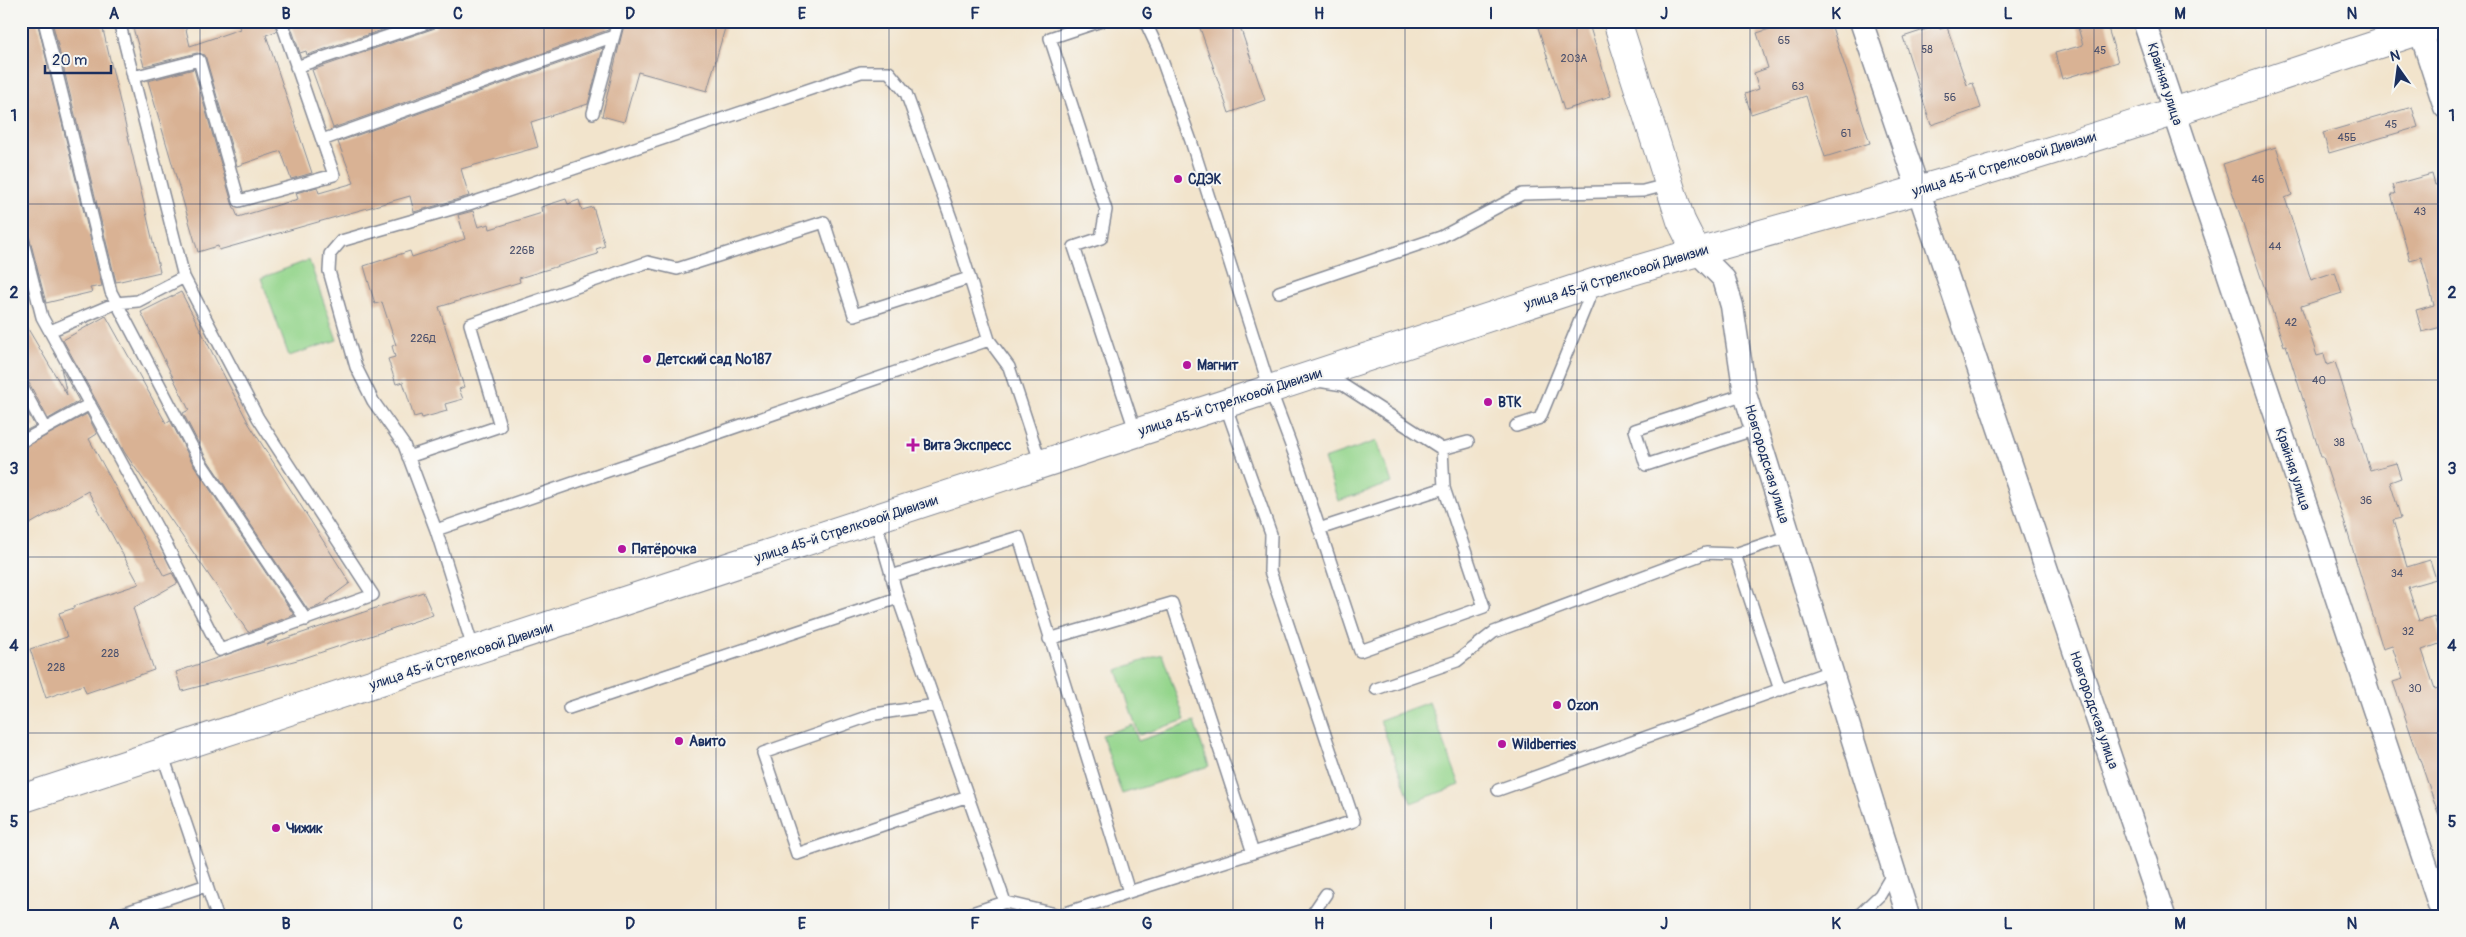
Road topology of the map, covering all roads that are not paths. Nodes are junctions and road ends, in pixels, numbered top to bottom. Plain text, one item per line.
1 (44, 21) edge
2 (119, 21) edge
3 (281, 21) edge
4 (433, 21) edge
5 (618, 21) edge
6 (1101, 21) edge
7 (1145, 21) edge
8 (1617, 21) edge
9 (1861, 21) edge
10 (2144, 21) edge
11 (2427, 25) edge
12 (614, 36) junction
13 (296, 67) junction
14 (133, 77) junction
15 (2445, 106) edge
16 (2175, 112) junction
17 (592, 113) dead end
18 (322, 140) junction
19 (1670, 184) junction
20 (1919, 190) junction
21 (21, 234) edge
22 (1696, 251) junction
23 (184, 277) junction
24 (969, 278) junction
25 (1596, 282) junction
26 (1279, 292) dead end
27 (116, 302) junction
28 (50, 331) junction
29 (989, 340) junction
30 (1301, 379) junction
31 (21, 384) edge
32 (1270, 389) junction
33 (1745, 394) junction
34 (90, 404) junction
35 (1225, 404) junction
36 (1516, 426) dead end
37 (45, 429) junction
38 (1756, 429) junction
39 (1136, 434) junction
40 (21, 442) edge
41 (1468, 442) dead end
42 (1442, 449) junction
43 (408, 457) junction
44 (1041, 464) junction
45 (1444, 488) junction
46 (875, 519) junction
47 (1319, 529) junction
48 (436, 530) junction
49 (1789, 536) junction
50 (1735, 554) junction
51 (892, 576) junction
52 (898, 598) junction
53 (306, 620) junction
54 (1050, 639) junction
55 (474, 651) junction
56 (1831, 671) junction
57 (1376, 689) dead end
58 (1780, 690) junction
59 (936, 705) junction
60 (569, 708) dead end
61 (162, 753) junction
62 (1498, 790) dead end
63 (968, 796) junction
64 (21, 799) edge
65 (1253, 853) junction
66 (1894, 872) junction
67 (207, 885) junction
68 (1129, 892) junction
69 (1326, 894) dead end
70 (1005, 902) junction
71 (115, 916) edge
72 (217, 916) edge
73 (963, 916) edge
74 (1311, 916) edge
75 (1858, 916) edge
76 (1908, 916) edge
77 (2164, 916) edge
78 (2443, 916) edge

1 - 27 lane
2 - 14 lane
3 - 13 lane
4 - 13 lane
5 - 12 lane
6 - 39 lane
7 - 32 lane
8 - 19 main road, Новгородская улица
9 - 20 street, Новгородская улица
10 - 16 street, Крайняя улица
11 - 15 street
11 - 16 main road, улица 45-й Стрелковой Дивизии
12 - 17 lane
12 - 18 lane
13 - 18 lane
14 - 18 lane
14 - 23 lane
16 - 20 main road, улица 45-й Стрелковой Дивизии
16 - 78 street, Крайняя улица
19 - 22 main road, Новгородская улица
19 - 26 lane
20 - 22 main road, улица 45-й Стрелковой Дивизии
20 - 77 street, Новгородская улица
21 - 28 lane
22 - 25 main road, улица 45-й Стрелковой Дивизии
22 - 33 street, Новгородская улица
23 - 27 lane
23 - 53 lane
24 - 29 lane
24 - 43 lane
24 - 43 lane
25 - 30 main road, улица 45-й Стрелковой Дивизии
25 - 36 lane
27 - 28 lane
27 - 53 lane
28 - 34 lane
29 - 44 lane
29 - 48 lane
30 - 32 main road, улица 45-й Стрелковой Дивизии
30 - 42 lane
31 - 37 lane
32 - 35 main road, улица 45-й Стрелковой Дивизии
32 - 47 lane
33 - 38 street, Новгородская улица
33 - 38 lane
34 - 37 lane
34 - 53 lane
35 - 39 main road, улица 45-й Стрелковой Дивизии
35 - 65 lane
37 - 40 lane
38 - 49 street, Новгородская улица
39 - 44 main road, улица 45-й Стрелковой Дивизии
41 - 42 lane
42 - 45 lane
43 - 48 lane
44 - 46 main road, улица 45-й Стрелковой Дивизии
45 - 47 lane
45 - 47 lane
46 - 51 lane
46 - 55 main road, улица 45-й Стрелковой Дивизии
48 - 55 lane
49 - 50 lane
49 - 56 street, Новгородская улица
50 - 57 lane
50 - 58 lane
51 - 52 lane
51 - 54 lane
52 - 59 lane
52 - 60 lane
54 - 65 lane
54 - 68 lane
55 - 61 main road, улица 45-й Стрелковой Дивизии
56 - 58 lane
56 - 66 street, Новгородская улица
58 - 62 lane
59 - 63 lane
59 - 63 lane
61 - 64 main road, улица 45-й Стрелковой Дивизии
61 - 67 lane
63 - 70 lane
65 - 68 lane
66 - 75 lane
66 - 76 street, Новгородская улица
67 - 71 lane
67 - 72 lane
68 - 70 lane
69 - 74 lane
70 - 73 lane

